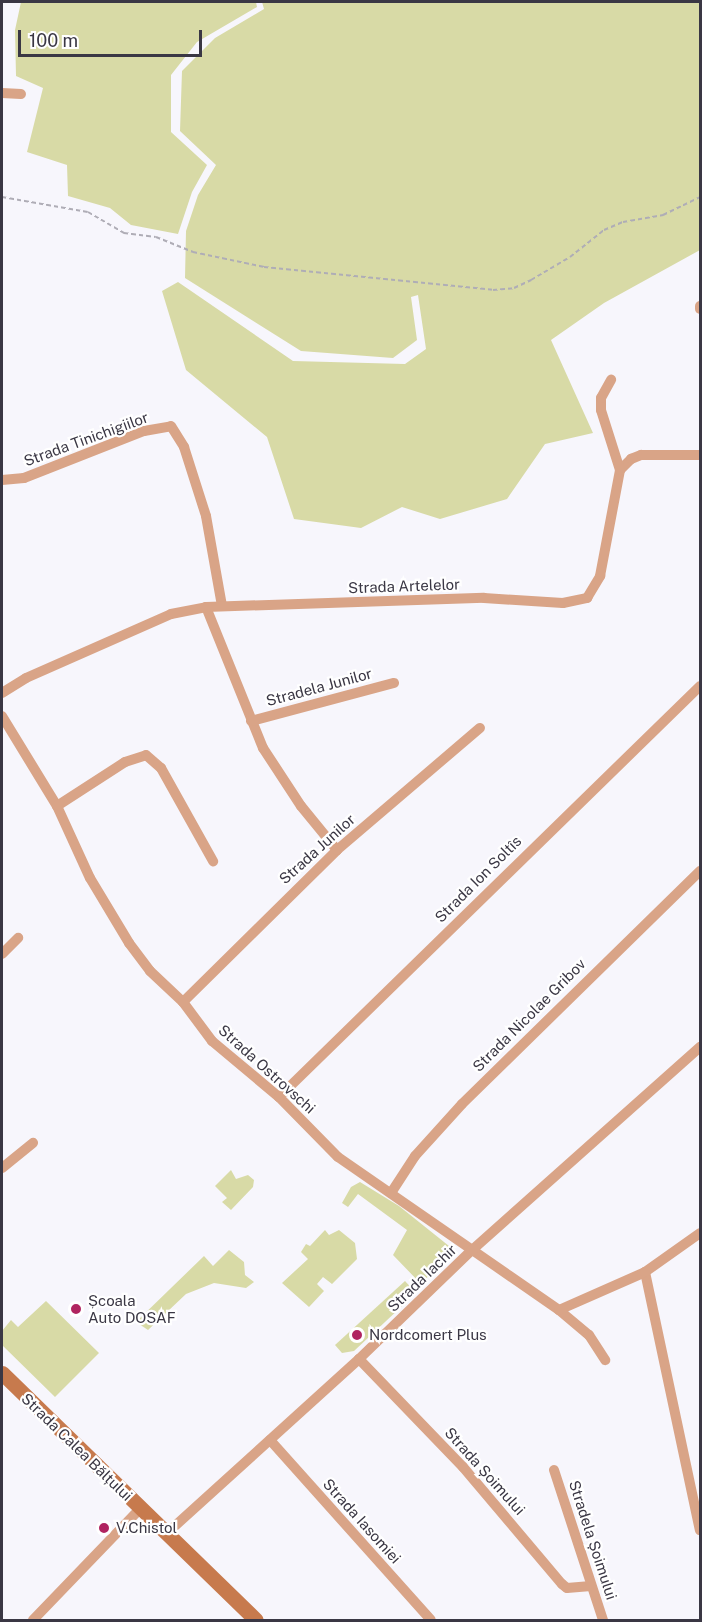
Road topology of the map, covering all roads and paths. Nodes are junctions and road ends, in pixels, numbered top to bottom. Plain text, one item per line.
1 (2, 93) edge
2 (21, 94) dead end
3 (2, 197) edge
4 (700, 197) edge
5 (611, 380) dead end
6 (700, 455) edge
7 (620, 470) junction
8 (2, 480) edge
9 (222, 606) junction
10 (206, 607) junction
11 (394, 683) dead end
12 (700, 686) edge
13 (2, 693) edge
14 (2, 716) edge
15 (251, 721) junction
16 (480, 728) dead end
17 (57, 806) junction
18 (337, 850) junction
19 (213, 861) dead end
20 (700, 871) edge
21 (18, 938) dead end
22 (2, 954) edge
23 (183, 1002) junction
24 (700, 1047) edge
25 (279, 1097) junction
26 (33, 1143) dead end
27 (2, 1168) edge
28 (391, 1193) junction
29 (700, 1233) edge
30 (471, 1251) junction
31 (645, 1272) junction
32 (559, 1310) junction
33 (359, 1359) junction
34 (605, 1360) dead end
35 (2, 1373) edge
36 (270, 1440) junction
37 (554, 1470) dead end
38 (140, 1509) junction
39 (700, 1530) edge
40 (166, 1534) junction
41 (591, 1586) junction
42 (33, 1620) edge
43 (256, 1620) edge
44 (431, 1620) edge
45 (603, 1620) edge

1 - 2 street
3 - 4 path
5 - 7 street
6 - 7 street
7 - 9 street, Strada Artelelor
8 - 9 street, Strada Tinichigiilor
9 - 10 street, Strada Artelelor
10 - 13 street, Strada Artelelor
10 - 15 street, Stradela Junilor
11 - 15 street, Stradela Junilor
12 - 25 street, Strada Ion Soltîs
14 - 17 street, Strada Ostrovschi
15 - 18 street, Stradela Junilor
16 - 18 street, Strada Junilor
17 - 19 street
17 - 23 street, Strada Ostrovschi
18 - 23 street, Strada Junilor
20 - 28 street, Strada Nicolae Gribov
21 - 22 street
23 - 25 street, Strada Ostrovschi
24 - 30 street, Strada Iachir
25 - 28 street, Strada Ostrovschi
26 - 27 street
28 - 30 street, Strada Ostrovschi
29 - 31 street
30 - 32 street, Strada Ostrovschi
30 - 33 street, Strada Iachir
31 - 32 street
31 - 39 street
32 - 34 street, Strada Ostrovschi
33 - 36 street, Strada Iachir
33 - 41 street, Strada Șoimului
35 - 38 main road, Strada Calea Bălțului
36 - 40 street, Strada Iachir
36 - 44 street, Strada Iasomiei
37 - 41 street, Stradela Șoimului
38 - 40 main road, Strada Calea Bălțului
38 - 42 street
40 - 43 main road, Strada Calea Bălțului
41 - 45 street, Stradela Șoimului

